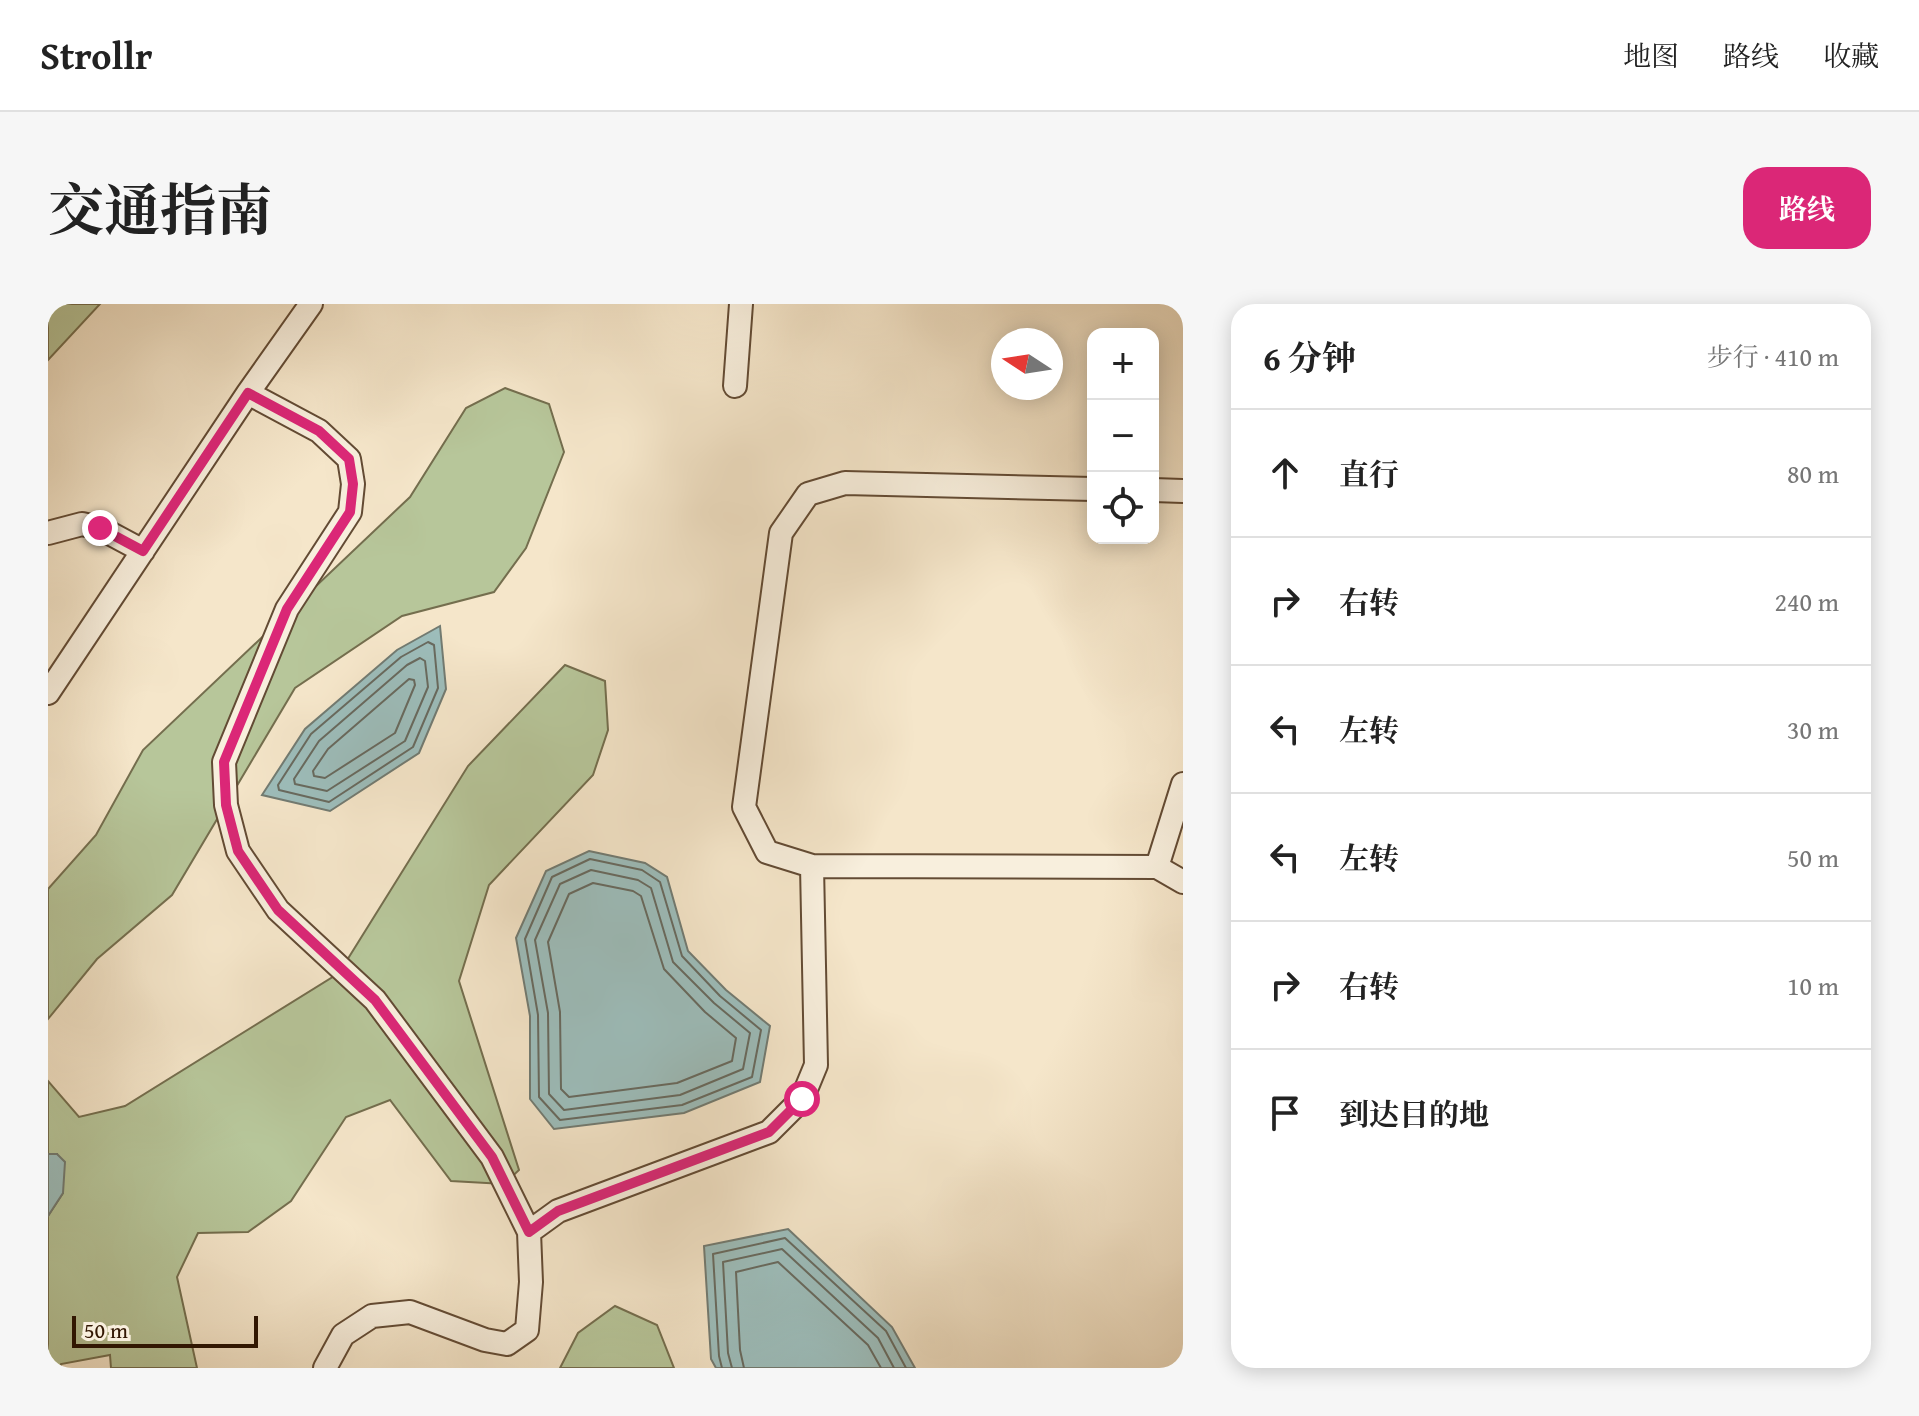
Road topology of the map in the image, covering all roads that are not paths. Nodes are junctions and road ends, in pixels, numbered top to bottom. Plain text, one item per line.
1 (311, 304) edge
2 (741, 304) edge
3 (735, 386) dead end
4 (248, 393) junction
5 (1087, 489) edge
6 (1159, 490) edge
7 (1183, 491) edge
8 (48, 533) edge
9 (143, 551) junction
10 (48, 693) edge
11 (1183, 784) edge
12 (812, 866) junction
13 (1157, 867) junction
14 (1183, 882) edge
15 (529, 1232) junction
16 (325, 1368) edge

1 - 4 street
2 - 3 street
4 - 9 street
4 - 15 street
5 - 12 street
6 - 7 street
8 - 9 street
9 - 10 street
11 - 13 street
12 - 13 street
12 - 15 street
13 - 14 street
15 - 16 street

